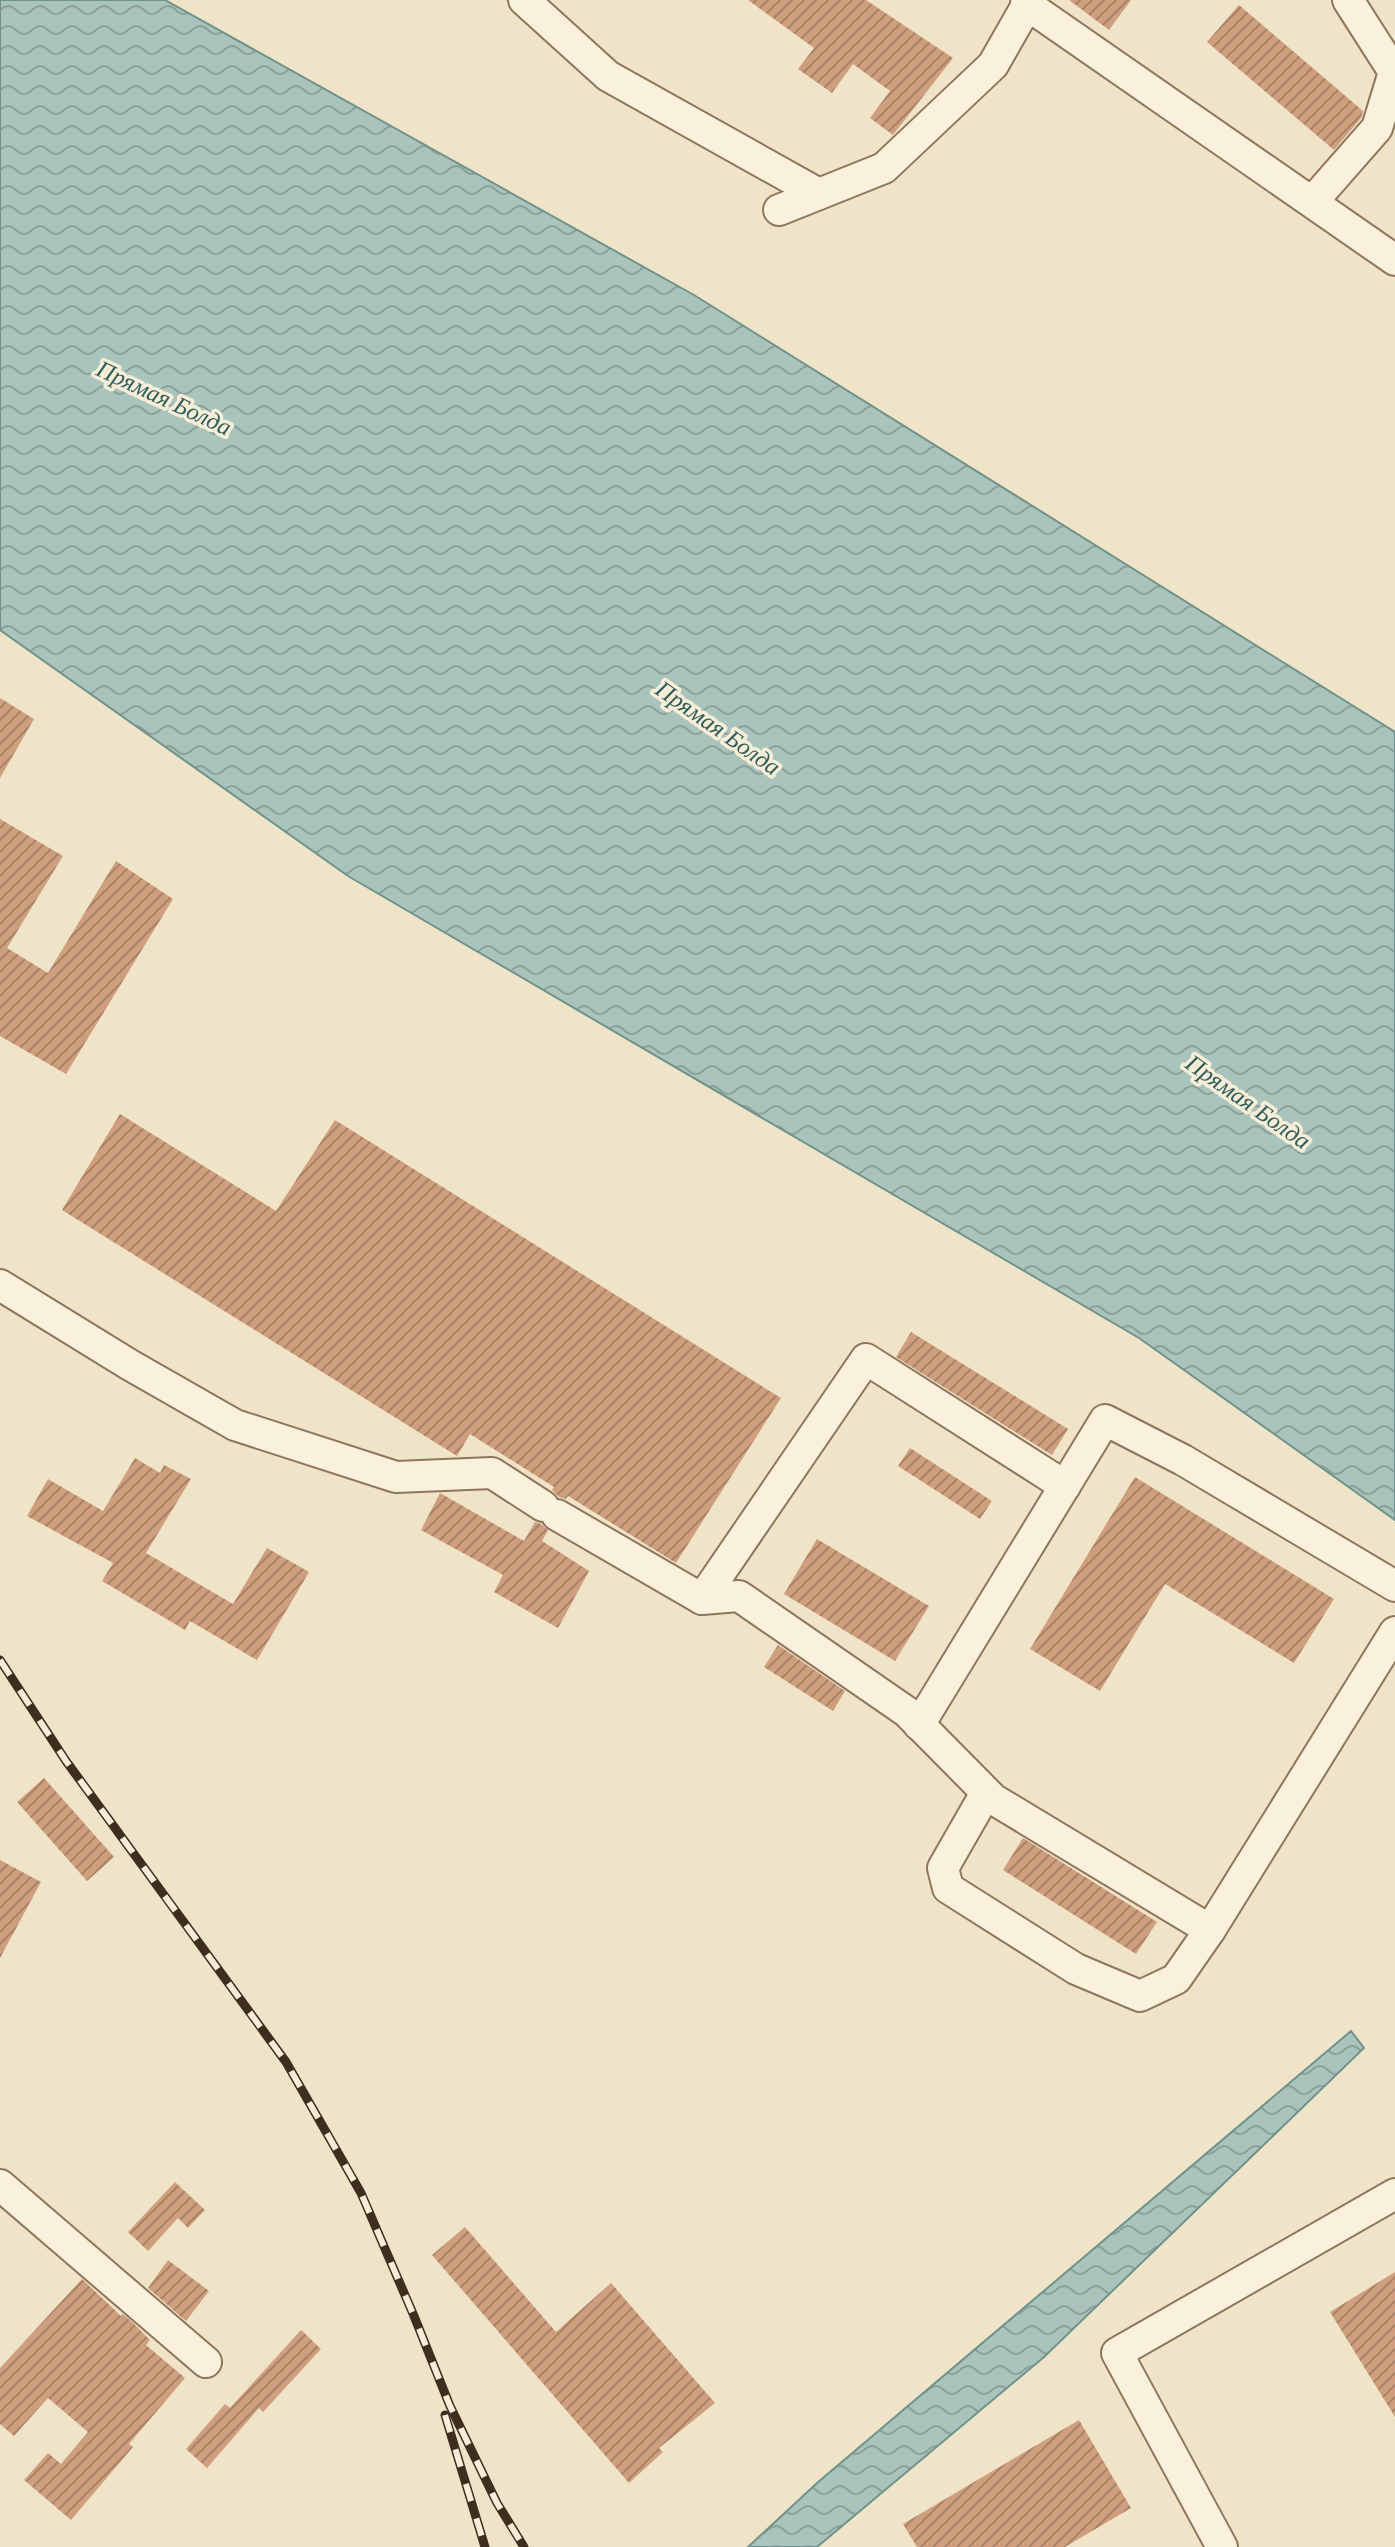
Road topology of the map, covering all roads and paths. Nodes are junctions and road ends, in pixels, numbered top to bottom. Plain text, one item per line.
1 (524, 0) edge
2 (1348, 0) edge
3 (1028, 2) edge
4 (819, 194) junction
5 (1313, 201) junction
6 (779, 210) dead end
7 (1395, 260) edge
8 (0, 1285) edge
9 (1065, 1486) junction
10 (1395, 1586) edge
11 (702, 1599) junction
12 (1395, 1632) edge
13 (919, 1725) junction
14 (986, 1793) junction
15 (1210, 1930) junction
16 (0, 2185) edge
17 (1395, 2194) edge
18 (206, 2362) dead end
19 (1222, 2547) edge

1 - 4 street
2 - 5 street
3 - 4 street
3 - 5 street
4 - 6 street
5 - 7 street
8 - 11 street
9 - 10 street
9 - 11 street
9 - 13 street
11 - 13 street
12 - 15 street
13 - 14 street
14 - 15 street
14 - 15 street
16 - 18 street
17 - 19 street

